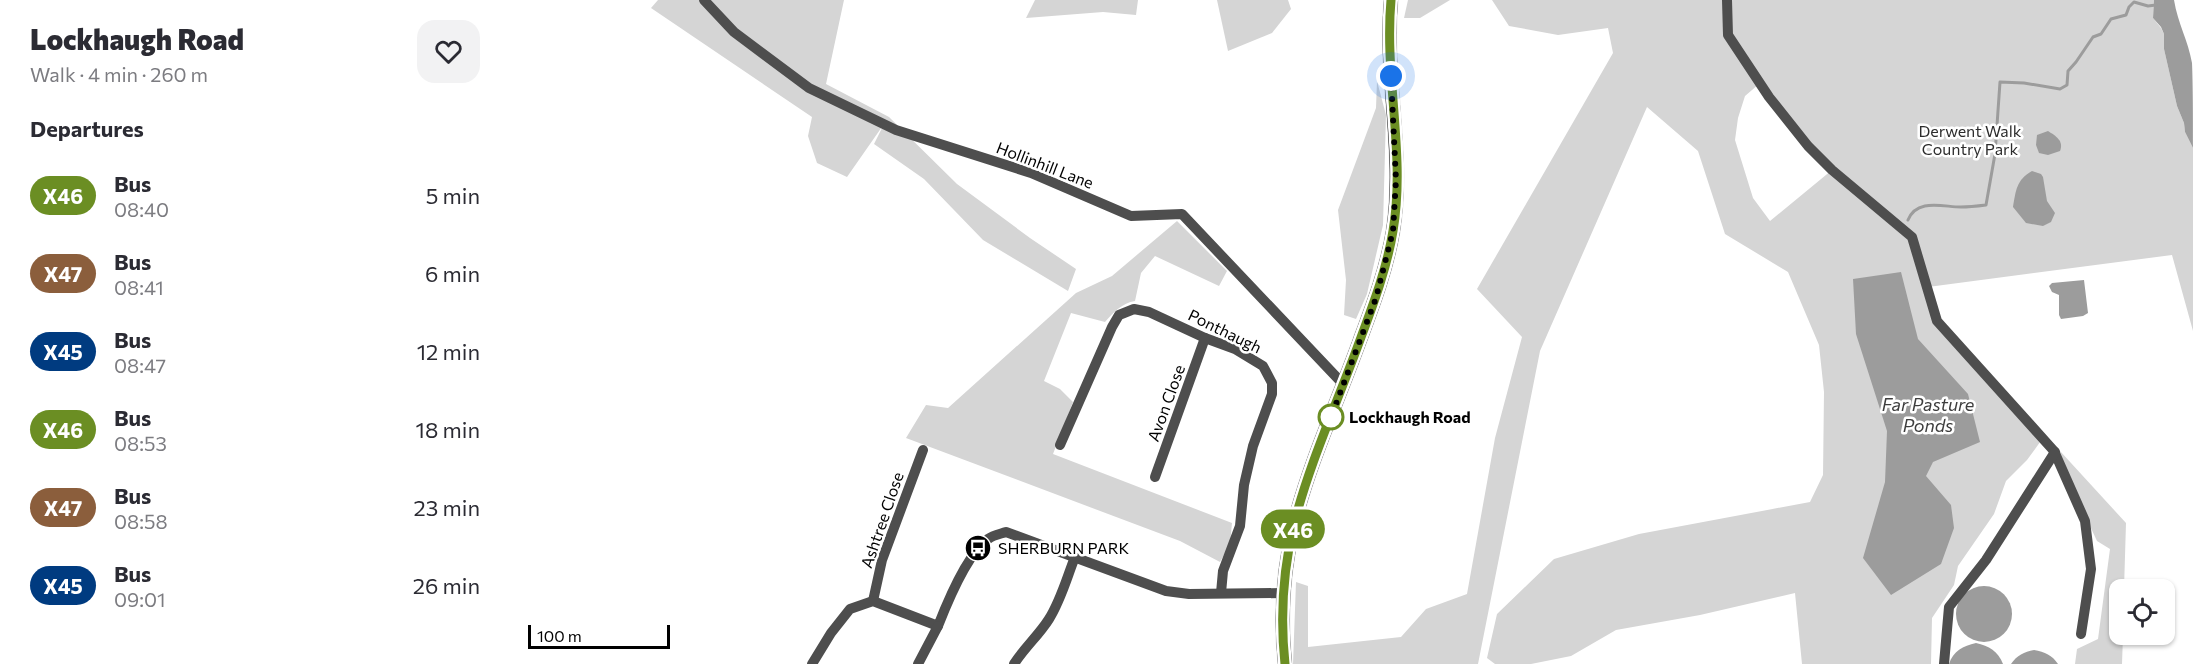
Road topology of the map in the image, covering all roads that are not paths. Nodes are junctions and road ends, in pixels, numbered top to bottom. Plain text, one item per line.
1 (704, 0) edge
2 (1391, 0) edge
3 (1727, 0) edge
4 (1205, 338) junction
5 (1344, 385) junction
6 (1060, 445) dead end
7 (923, 450) dead end
8 (2055, 452) junction
9 (1155, 477) dead end
10 (1075, 556) junction
11 (1221, 593) junction
12 (1283, 593) junction
13 (873, 601) junction
14 (938, 626) junction
15 (2081, 634) dead end
16 (812, 664) edge
17 (918, 664) edge
18 (1014, 664) edge
19 (1285, 664) edge
20 (1944, 664) edge

1 - 5 street, Hollinhill Lane
2 - 5 main road
3 - 8 street
4 - 6 street, Ponthaugh
4 - 9 street, Avon Close
4 - 11 street, Ponthaugh
5 - 12 main road
7 - 13 street, Ashtree Close
8 - 15 street
8 - 20 street
10 - 11 street
10 - 14 street
10 - 18 street
11 - 12 street
12 - 19 main road
13 - 14 street
13 - 16 street
14 - 17 street

